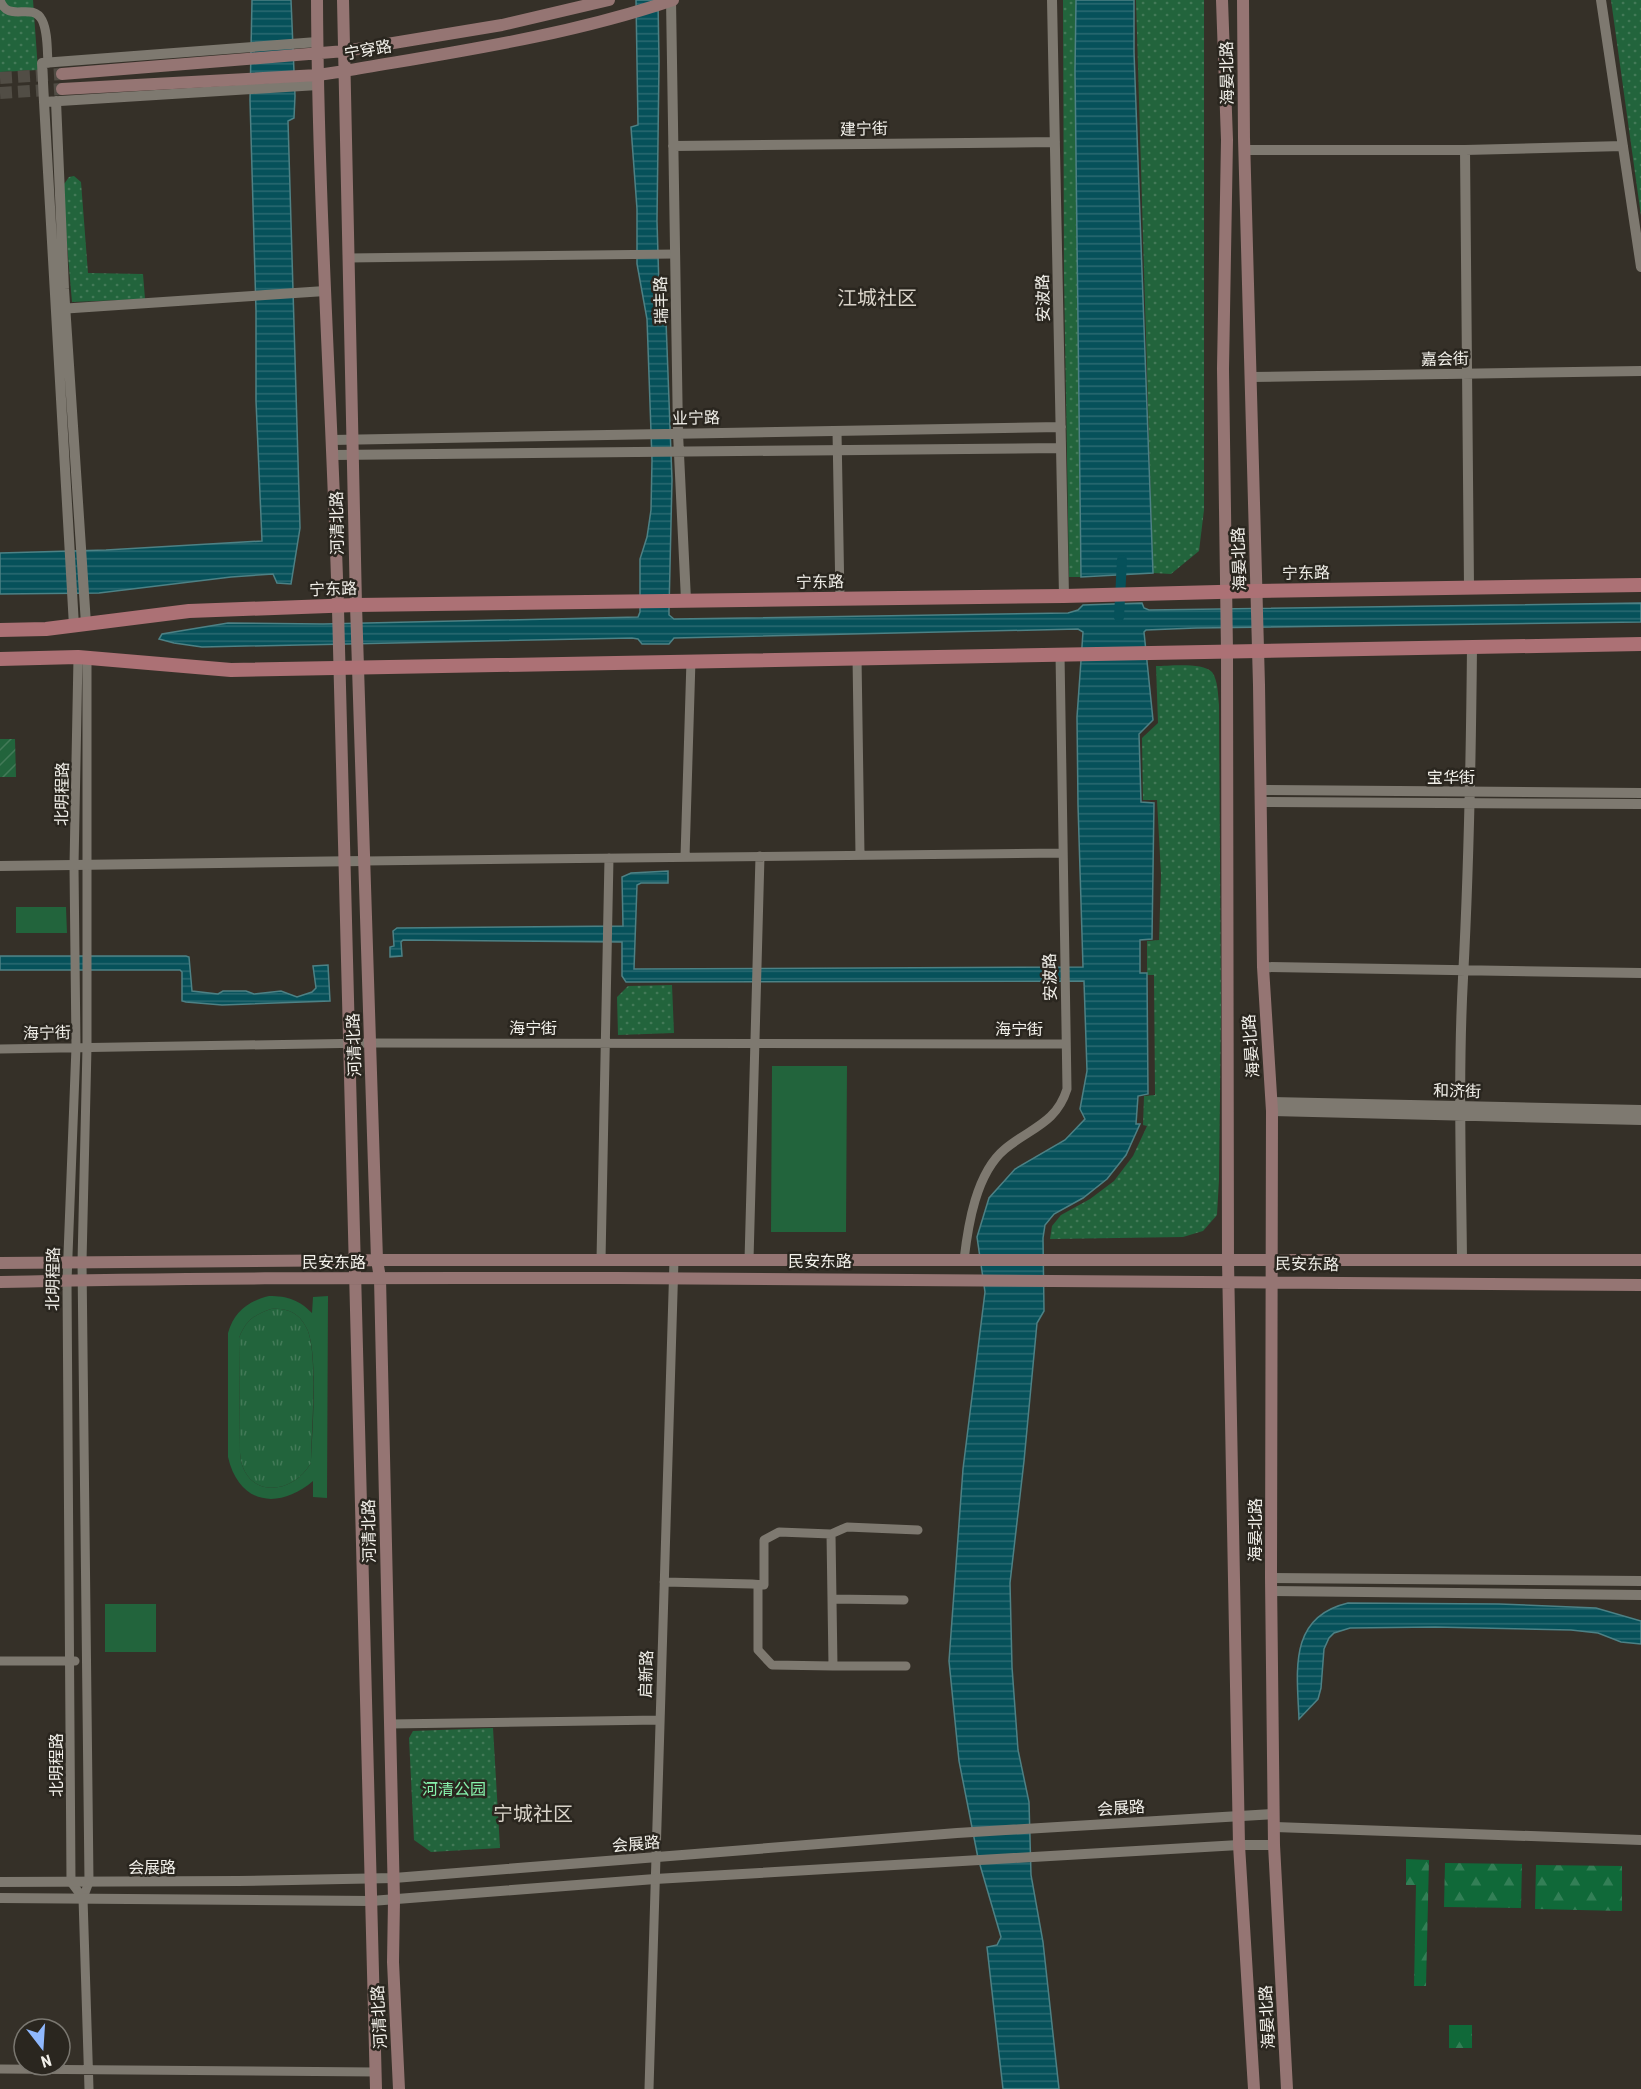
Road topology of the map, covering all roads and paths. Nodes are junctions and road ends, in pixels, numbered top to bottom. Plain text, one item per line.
1 (0, 0) edge
2 (317, 0) edge
3 (343, 0) edge
4 (609, 0) edge
5 (671, 0) edge
6 (1052, 0) edge
7 (1222, 0) edge
8 (1243, 0) edge
9 (1601, 0) edge
10 (317, 48) junction
11 (345, 51) junction
12 (241, 54) junction
13 (48, 63) junction
14 (345, 71) junction
15 (62, 75) tunnel mouth
16 (318, 80) junction
17 (59, 95) junction
18 (44, 102) junction
19 (1055, 142) junction
20 (673, 146) junction
21 (1623, 146) junction
22 (1245, 150) junction
23 (1465, 150) junction
24 (675, 254) junction
25 (348, 258) junction
26 (1641, 267) edge
27 (325, 295) junction
28 (61, 313) junction
29 (1641, 371) edge
30 (1467, 374) junction
31 (1250, 377) junction
32 (1061, 427) junction
33 (837, 431) junction
34 (678, 434) junction
35 (332, 440) junction
36 (352, 440) junction
37 (1061, 448) junction
38 (837, 450) junction
39 (679, 452) junction
40 (352, 454) junction
41 (333, 455) junction
42 (1641, 585) edge
43 (1469, 588) junction
44 (1256, 591) junction
45 (1225, 592) junction
46 (1064, 596) junction
47 (840, 599) junction
48 (686, 600) junction
49 (338, 605) junction
50 (356, 605) junction
51 (80, 625) junction
52 (0, 630) edge
53 (1641, 644) edge
54 (1472, 646) junction
55 (1227, 651) junction
56 (1258, 651) junction
57 (1060, 654) junction
58 (857, 657) junction
59 (83, 658) junction
60 (0, 659) edge
61 (691, 660) junction
62 (358, 666) junction
63 (340, 667) junction
64 (1641, 793) edge
65 (1261, 796) junction
66 (1470, 797) junction
67 (1641, 804) edge
68 (1063, 853) junction
69 (860, 855) junction
70 (760, 856) junction
71 (685, 857) junction
72 (609, 858) junction
73 (345, 861) junction
74 (364, 861) junction
75 (0, 866) edge
76 (74, 866) junction
77 (86, 866) junction
78 (1263, 967) junction
79 (1464, 970) junction
80 (1641, 973) edge
81 (370, 1043) junction
82 (349, 1044) junction
83 (604, 1044) junction
84 (755, 1044) junction
85 (1066, 1044) junction
86 (76, 1047) junction
87 (87, 1047) junction
88 (0, 1049) edge
89 (1272, 1107) junction
90 (1641, 1110) edge
91 (1461, 1112) junction
92 (1641, 1120) edge
93 (1462, 1259) junction
94 (355, 1260) junction
95 (377, 1260) junction
96 (601, 1260) junction
97 (674, 1260) junction
98 (749, 1260) junction
99 (964, 1260) junction
100 (1641, 1260) edge
101 (1228, 1261) junction
102 (1271, 1261) junction
103 (68, 1262) junction
104 (82, 1262) junction
105 (0, 1263) edge
106 (355, 1278) junction
107 (380, 1278) junction
108 (674, 1278) junction
109 (1228, 1279) junction
110 (82, 1280) junction
111 (1272, 1280) junction
112 (67, 1281) junction
113 (0, 1282) edge
114 (1641, 1285) edge
115 (918, 1530) dead end
116 (831, 1534) junction
117 (1271, 1578) junction
118 (1641, 1581) edge
119 (664, 1582) junction
120 (758, 1585) junction
121 (1272, 1591) junction
122 (1641, 1595) edge
123 (832, 1599) junction
124 (904, 1600) dead end
125 (0, 1661) edge
126 (71, 1661) junction
127 (86, 1661) junction
128 (833, 1666) junction
129 (906, 1666) dead end
130 (660, 1720) junction
131 (390, 1724) junction
132 (1239, 1815) junction
133 (1274, 1820) junction
134 (1641, 1840) edge
135 (1239, 1845) junction
136 (1274, 1845) junction
137 (656, 1858) junction
138 (394, 1878) junction
139 (370, 1879) junction
140 (655, 1880) junction
141 (0, 1882) edge
142 (71, 1882) junction
143 (89, 1882) junction
144 (0, 1898) edge
145 (83, 1898) junction
146 (394, 1900) junction
147 (371, 1901) junction
148 (0, 2068) edge
149 (89, 2070) junction
150 (376, 2072) junction
151 (89, 2089) edge
152 (376, 2089) edge
153 (399, 2089) edge
154 (649, 2089) edge
155 (1254, 2089) edge
156 (1287, 2089) edge

1 - 13 street
2 - 10 main road, 河清北路
3 - 11 main road, 河清北路
4 - 11 main road, 宁穿路
5 - 14 main road, 宁穿路
5 - 20 street, 瑞丰路
6 - 19 street, 安波路
7 - 45 main road, 海晏北路
8 - 22 main road, 海晏北路
9 - 21 street
10 - 11 main road, 宁穿路
10 - 12 main road, 宁穿路
10 - 16 main road, 河清北路
11 - 14 main road, 河清北路
12 - 13 street
12 - 15 main road, 宁穿路
13 - 18 street
14 - 16 main road, 宁穿路
14 - 25 main road, 河清北路
16 - 17 main road, 宁穿路
16 - 27 main road, 河清北路
17 - 18 street
17 - 28 street
18 - 28 street
19 - 20 street, 建宁街
19 - 32 street, 安波路
20 - 24 street, 瑞丰路
21 - 23 street
21 - 26 street
22 - 23 street
22 - 31 main road, 海晏北路
23 - 30 street
24 - 25 street
24 - 34 street, 瑞丰路
25 - 36 main road, 河清北路
27 - 28 street
27 - 35 main road, 河清北路
28 - 51 street
29 - 30 street, 嘉会街
30 - 31 street, 嘉会街
30 - 43 street
31 - 44 main road, 海晏北路
32 - 33 street, 业宁路
32 - 37 street, 安波路
33 - 34 street, 业宁路
33 - 38 street
34 - 36 street, 业宁路
34 - 39 street, 瑞丰路
35 - 36 street, 业宁路
35 - 41 main road, 河清北路
36 - 40 main road, 河清北路
37 - 38 street, 业宁路
37 - 46 street, 安波路
38 - 39 street, 业宁路
38 - 47 street
39 - 40 street, 业宁路
39 - 48 street, 瑞丰路
40 - 41 street, 业宁路
40 - 50 main road, 河清北路
41 - 49 main road, 河清北路
42 - 43 main road, 宁东路
43 - 44 main road, 宁东路
44 - 45 main road, 宁东路
44 - 56 main road, 海晏北路
45 - 46 main road, 宁东路
45 - 55 main road, 海晏北路
46 - 47 main road, 宁东路
47 - 48 main road, 宁东路
48 - 50 main road, 宁东路
49 - 50 main road, 宁东路
49 - 51 main road, 宁东路
49 - 63 main road, 河清北路
50 - 62 main road, 河清北路
51 - 52 main road, 宁东路
53 - 54 main road
54 - 56 main road
54 - 66 street
55 - 56 main road
55 - 57 main road
55 - 101 main road, 海晏北路
56 - 65 main road, 海晏北路
57 - 58 main road
57 - 68 street, 安波路
58 - 61 main road
58 - 69 street
59 - 60 main road
59 - 63 main road
59 - 76 street, 北明程路
59 - 77 street, 北明程路
61 - 62 main road
61 - 71 street
62 - 63 main road
62 - 74 main road, 河清北路
63 - 73 main road, 河清北路
64 - 66 street, 宝华街
65 - 66 street, 宝华街
65 - 78 main road, 海晏北路
66 - 67 street, 宝华街
66 - 79 street
68 - 69 street
68 - 85 street, 安波路
69 - 70 street
70 - 71 street
70 - 84 street
71 - 72 street
72 - 74 street
72 - 83 street
73 - 74 street
73 - 77 street
73 - 82 main road, 河清北路
74 - 81 main road, 河清北路
75 - 76 street
76 - 77 street
76 - 86 street, 北明程路
77 - 87 street, 北明程路
78 - 79 street
78 - 89 main road, 海晏北路
79 - 80 street
79 - 91 street
81 - 82 street, 海宁街
81 - 83 street, 海宁街
81 - 95 main road, 河清北路
82 - 87 street, 海宁街
82 - 94 main road, 河清北路
83 - 84 street, 海宁街
83 - 96 street
84 - 85 street, 海宁街
84 - 98 street
85 - 99 street, 安波路
86 - 87 street, 海宁街
86 - 88 street, 海宁街
86 - 103 street, 北明程路
87 - 104 street, 北明程路
89 - 91 street, 和济街
89 - 102 main road, 海晏北路
90 - 91 street, 和济街
91 - 92 street, 和济街
91 - 93 street
93 - 100 main road, 民安东路
93 - 102 main road, 民安东路
94 - 95 main road, 民安东路
94 - 104 main road, 民安东路
94 - 106 main road, 河清北路
95 - 96 main road, 民安东路
95 - 107 main road, 河清北路
96 - 97 main road, 民安东路
97 - 98 main road, 民安东路
97 - 108 street, 启新路
98 - 99 main road, 民安东路
99 - 101 main road, 民安东路
101 - 102 main road, 民安东路
101 - 109 main road, 海晏北路
102 - 111 main road, 海晏北路
103 - 104 main road, 民安东路
103 - 105 main road, 民安东路
103 - 112 street, 北明程路
104 - 110 street, 北明程路
106 - 107 main road, 民安东路
106 - 110 main road, 民安东路
106 - 139 main road, 河清北路
107 - 108 main road, 民安东路
107 - 131 main road, 河清北路
108 - 109 main road, 民安东路
108 - 119 street, 启新路
109 - 111 main road, 民安东路
109 - 132 main road, 海晏北路
110 - 112 main road, 民安东路
110 - 127 street, 北明程路
111 - 114 main road, 民安东路
111 - 117 main road, 海晏北路
112 - 113 main road, 民安东路
112 - 126 street, 北明程路
115 - 116 street
116 - 120 street
116 - 123 street
117 - 118 street
117 - 121 main road, 海晏北路
119 - 120 street
119 - 130 street, 启新路
120 - 128 street
121 - 122 street
121 - 133 main road, 海晏北路
123 - 124 street
123 - 128 street
125 - 126 street
126 - 127 street
126 - 142 street, 北明程路
127 - 143 street, 北明程路
128 - 129 street
130 - 131 street
130 - 137 street, 启新路
131 - 138 main road, 河清北路
132 - 133 street, 会展路
132 - 135 main road, 海晏北路
132 - 137 street, 会展路
133 - 134 street, 会展路
133 - 136 main road, 海晏北路
135 - 136 street, 会展路
135 - 140 street, 会展路
135 - 155 main road, 海晏北路
136 - 156 main road, 海晏北路
137 - 138 street, 会展路
137 - 140 street, 启新路
138 - 139 street, 会展路
138 - 146 main road, 河清北路
139 - 143 street, 会展路
139 - 147 main road, 河清北路
140 - 146 street, 会展路
140 - 154 street, 启新路
141 - 142 street, 会展路
142 - 143 street, 会展路
142 - 145 street
143 - 145 street, 北明程路
144 - 145 street, 会展路
145 - 147 street, 会展路
145 - 149 street, 北明程路
146 - 147 street, 会展路
146 - 153 main road, 河清北路
147 - 150 main road, 河清北路
148 - 149 street
149 - 150 street
149 - 151 street, 北明程路
150 - 152 main road, 河清北路

